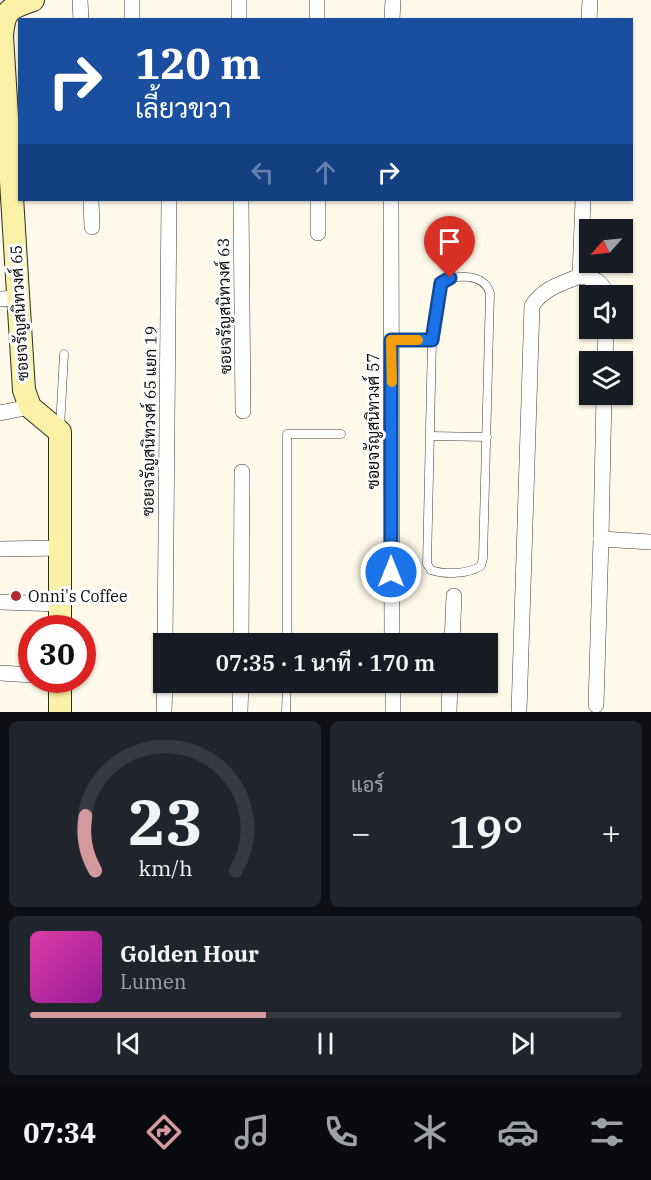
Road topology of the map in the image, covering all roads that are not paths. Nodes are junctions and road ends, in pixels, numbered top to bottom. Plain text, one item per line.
1 (33, 0) edge
2 (80, 0) edge
3 (132, 0) edge
4 (238, 0) edge
5 (317, 0) edge
6 (393, 0) edge
7 (590, 0) edge
8 (81, 18) edge
9 (132, 18) edge
10 (239, 18) edge
11 (317, 18) edge
12 (392, 18) edge
13 (590, 18) edge
14 (5, 172) edge
15 (91, 201) edge
16 (169, 201) edge
17 (241, 201) edge
18 (318, 201) edge
19 (391, 201) edge
20 (583, 201) edge
21 (92, 227) dead end
22 (318, 233) dead end
23 (573, 279) junction
24 (602, 285) edge
25 (9, 298) edge
26 (391, 340) junction
27 (432, 340) junction
28 (64, 354) dead end
29 (604, 405) edge
30 (30, 407) junction
31 (243, 411) dead end
32 (0, 413) edge
33 (60, 432) junction
34 (340, 434) dead end
35 (432, 436) junction
36 (487, 436) junction
37 (242, 472) dead end
38 (601, 539) junction
39 (651, 542) edge
40 (62, 548) junction
41 (0, 549) edge
42 (454, 596) dead end
43 (0, 602) edge
44 (60, 604) junction
45 (60, 615) edge
46 (165, 633) edge
47 (241, 633) edge
48 (287, 633) edge
49 (392, 633) edge
50 (452, 633) edge
51 (0, 673) edge
52 (18, 674) edge
53 (60, 693) edge
54 (165, 693) edge
55 (241, 693) edge
56 (287, 693) edge
57 (393, 693) edge
58 (450, 693) edge
59 (596, 705) dead end
60 (60, 712) edge
61 (164, 712) edge
62 (240, 712) edge
63 (286, 712) edge
64 (393, 712) edge
65 (449, 712) edge
66 (519, 712) edge

1 - 14 street, ซอยจรัญสนิทวงศ์ 65
2 - 8 street
3 - 9 street
4 - 10 street
5 - 11 street
6 - 12 street
7 - 13 street
14 - 25 street, ซอยจรัญสนิทวงศ์ 65
15 - 21 street
16 - 46 street, ซอยจรัญสนิทวงศ์ 65 แยก 19
17 - 31 street, ซอยจรัญสนิทวงศ์ 63
18 - 22 street
19 - 26 street, ซอยจรัญสนิทวงศ์ 57
20 - 23 street
23 - 24 street
23 - 66 street
25 - 30 street, ซอยจรัญสนิทวงศ์ 65
26 - 27 lane
26 - 49 street, ซอยจรัญสนิทวงศ์ 57
27 - 35 lane
27 - 36 lane
28 - 33 lane
29 - 38 street
30 - 32 street
30 - 33 street
33 - 40 street
34 - 48 lane
35 - 36 lane
35 - 36 lane
37 - 47 street
38 - 39 street
38 - 59 street
40 - 41 street
40 - 44 street
42 - 50 street
43 - 44 street
44 - 45 street
51 - 52 street
53 - 60 street
54 - 61 street
55 - 62 street
56 - 63 lane
57 - 64 street
58 - 65 street

